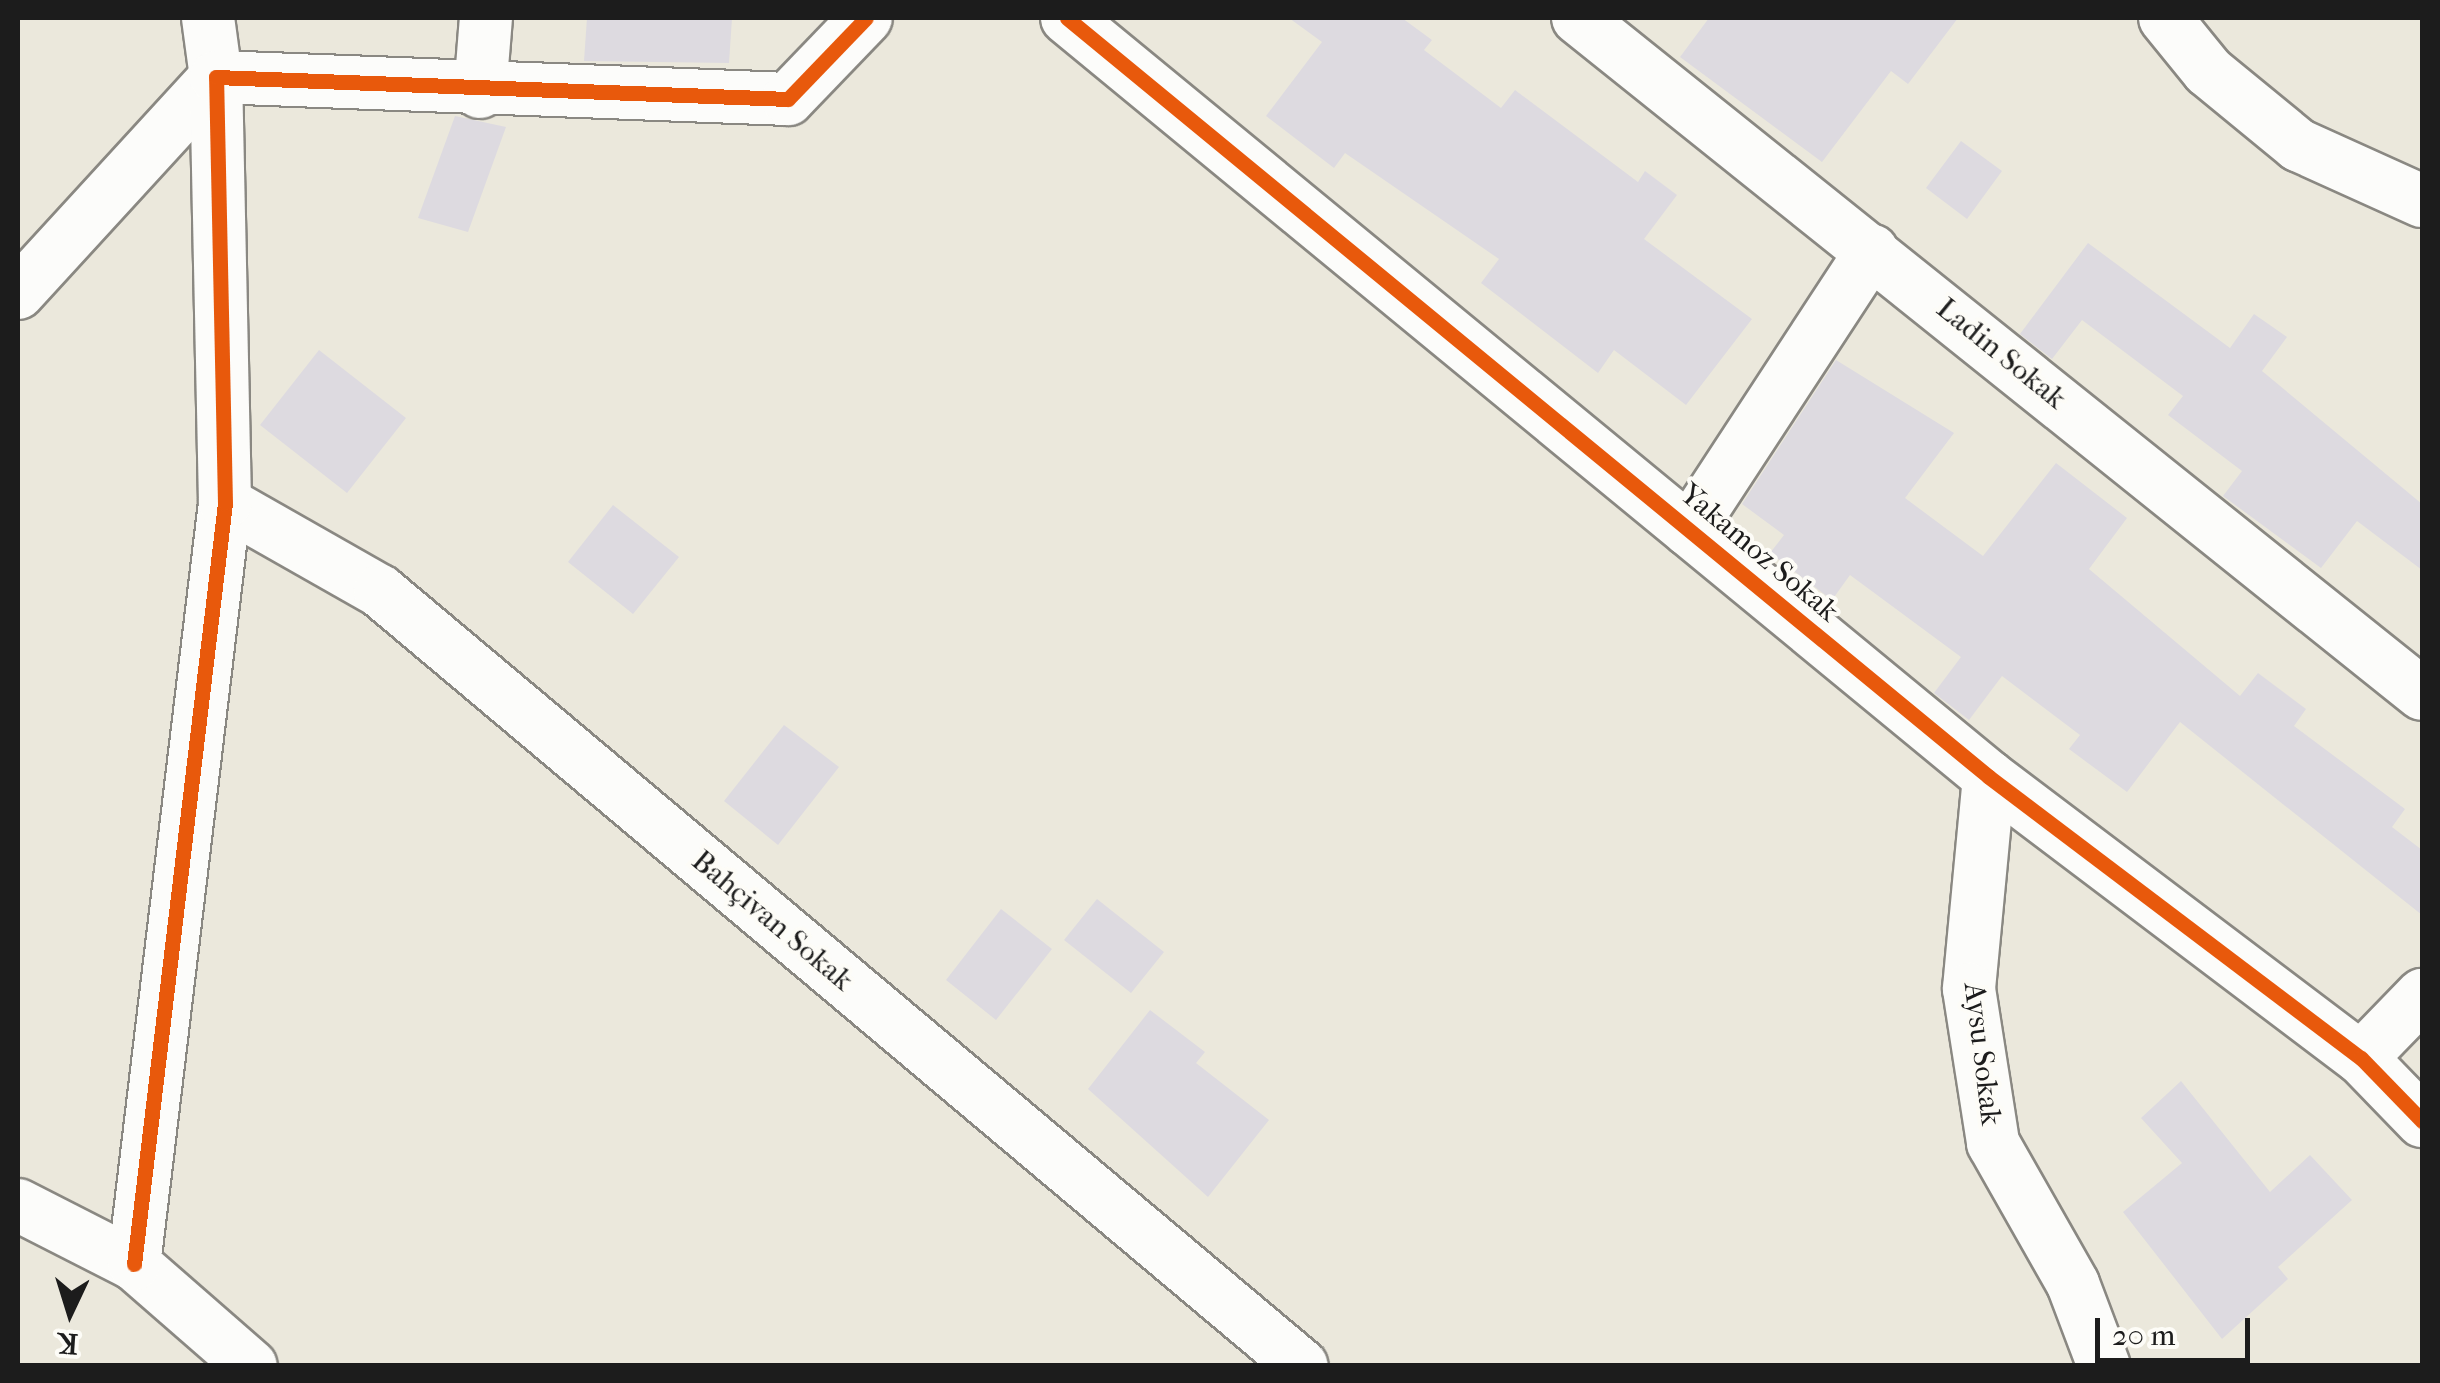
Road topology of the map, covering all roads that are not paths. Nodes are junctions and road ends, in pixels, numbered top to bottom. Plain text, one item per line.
1 (208, 18) edge
2 (486, 18) edge
3 (866, 18) edge
4 (1068, 18) edge
5 (1578, 18) edge
6 (2165, 18) edge
7 (216, 76) junction
8 (480, 92) junction
9 (2422, 201) edge
10 (1872, 250) junction
11 (18, 293) edge
12 (225, 502) junction
13 (1689, 530) junction
14 (2422, 694) edge
15 (1988, 777) junction
16 (2422, 996) edge
17 (2362, 1058) junction
18 (2422, 1121) edge
19 (18, 1205) edge
20 (134, 1264) junction
21 (1281, 1359) edge
22 (251, 1366) edge
23 (2104, 1366) edge

1 - 7 street
2 - 8 street
3 - 8 street
4 - 13 street, Yakamoz Sokak
5 - 10 street, Ladin Sokak
6 - 9 street
7 - 8 street
7 - 11 street
7 - 12 street
10 - 13 street
10 - 14 street, Ladin Sokak
12 - 20 street
12 - 21 street, Bahçivan Sokak
13 - 15 street, Yakamoz Sokak
15 - 17 street, Yakamoz Sokak
15 - 23 street, Aysu Sokak
16 - 17 street
17 - 18 street, Yakamoz Sokak
19 - 20 street
20 - 22 street

